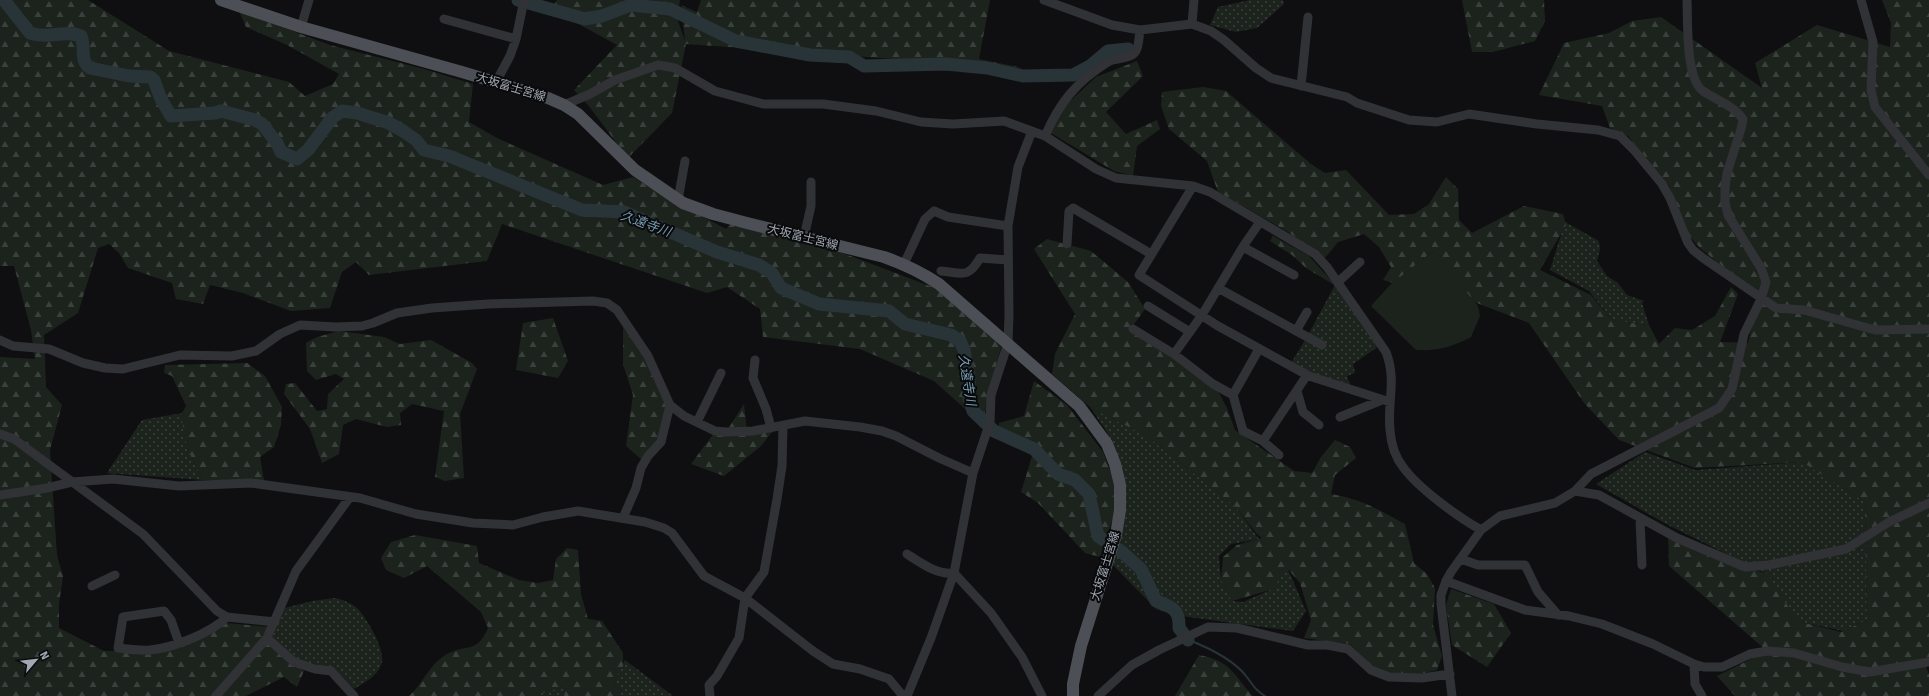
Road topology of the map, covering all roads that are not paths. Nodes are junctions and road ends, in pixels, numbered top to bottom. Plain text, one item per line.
1 (221, 0) edge
2 (309, 0) edge
3 (524, 0) edge
4 (1044, 0) edge
5 (1194, 0) edge
6 (1688, 0) edge
7 (1861, 0) edge
8 (1308, 17) dead end
9 (444, 19) dead end
10 (1192, 24) junction
11 (301, 27) junction
12 (1140, 30) junction
13 (516, 39) junction
14 (496, 82) junction
15 (1301, 86) junction
16 (564, 105) junction
17 (1032, 131) junction
18 (1045, 136) junction
19 (685, 161) dead end
20 (1929, 175) edge
21 (811, 182) dead end
22 (1193, 186) junction
23 (678, 200) junction
24 (1260, 222) junction
25 (1008, 226) junction
26 (804, 237) junction
27 (1067, 244) dead end
28 (1243, 247) junction
29 (1151, 254) junction
30 (1008, 260) junction
31 (1360, 262) dead end
32 (904, 264) junction
33 (1294, 275) dead end
34 (936, 282) junction
35 (1338, 282) junction
36 (1218, 288) junction
37 (1761, 299) junction
38 (1148, 306) dead end
39 (1307, 312) dead end
40 (1202, 315) junction
41 (1133, 329) dead end
42 (1929, 329) edge
43 (1296, 331) junction
44 (1190, 332) junction
45 (0, 340) edge
46 (1008, 343) junction
47 (1322, 345) dead end
48 (1259, 349) junction
49 (1174, 354) junction
50 (755, 360) dead end
51 (721, 374) dead end
52 (1307, 375) junction
53 (1297, 391) junction
54 (1233, 395) junction
55 (1386, 401) junction
56 (670, 405) junction
57 (1340, 417) dead end
58 (697, 422) junction
59 (1319, 425) dead end
60 (784, 426) junction
61 (771, 428) junction
62 (0, 434) edge
63 (1263, 441) junction
64 (1279, 455) dead end
65 (973, 473) junction
66 (72, 482) junction
67 (1575, 491) junction
68 (0, 495) edge
69 (350, 497) junction
70 (1929, 503) edge
71 (623, 518) junction
72 (1640, 519) junction
73 (1481, 530) junction
74 (907, 554) dead end
75 (1461, 559) junction
76 (1642, 565) dead end
77 (954, 573) junction
78 (115, 575) dead end
79 (1446, 581) junction
80 (92, 586) dead end
81 (745, 598) junction
82 (1558, 615) junction
83 (227, 617) junction
84 (275, 622) junction
85 (267, 638) junction
86 (179, 644) junction
87 (1929, 662) edge
88 (1694, 664) junction
89 (1450, 674) junction
90 (216, 696) edge
91 (354, 696) edge
92 (710, 696) edge
93 (903, 696) edge
94 (907, 696) edge
95 (1042, 696) edge
96 (1073, 696) edge
97 (1098, 696) edge
98 (1452, 696) edge
99 (1702, 696) edge

1 - 11 main road, 大坂富士宮線
2 - 11 street
3 - 13 street
4 - 12 street
5 - 10 street
6 - 37 street
7 - 20 street
8 - 15 street
9 - 13 street
10 - 12 street
10 - 15 street
11 - 14 main road, 大坂富士宮線
12 - 18 street
13 - 14 street
14 - 16 main road, 大坂富士宮線
15 - 37 street
16 - 17 street
16 - 23 main road, 大坂富士宮線
17 - 18 street
17 - 25 street
18 - 22 street
19 - 23 street
21 - 26 street
22 - 24 street
22 - 29 street
23 - 26 main road, 大坂富士宮線
24 - 28 street
24 - 35 street
25 - 30 street
25 - 32 street
26 - 32 main road, 大坂富士宮線
27 - 29 street
28 - 33 street
28 - 36 street
29 - 40 street
30 - 34 street
30 - 46 street
31 - 35 street
32 - 34 main road, 大坂富士宮線
34 - 46 main road, 大坂富士宮線
35 - 55 street
36 - 40 street
36 - 43 street
37 - 42 street
37 - 67 street
38 - 44 street
39 - 43 street
40 - 44 street
40 - 48 street
41 - 49 street
43 - 47 street
44 - 49 street
45 - 56 street
46 - 65 street
46 - 96 main road, 大坂富士宮線
48 - 52 street
48 - 54 street
49 - 54 street
50 - 61 street
51 - 58 street
52 - 53 street
52 - 55 street
53 - 59 street
53 - 63 street
54 - 63 street
55 - 57 street
55 - 73 street
56 - 58 street
56 - 71 street
58 - 61 street
60 - 61 street
60 - 65 street
60 - 81 street
62 - 66 street
63 - 64 street
65 - 77 street
66 - 68 street
66 - 69 street
66 - 83 street
67 - 72 street
67 - 73 street
69 - 71 street
69 - 84 street
70 - 72 street
71 - 81 street
72 - 76 street
73 - 75 street
74 - 77 street
75 - 79 street
75 - 82 street
77 - 94 street
77 - 95 street
78 - 80 street
79 - 82 street
79 - 89 street
81 - 92 street
81 - 93 street
82 - 88 street
83 - 84 street
83 - 86 street
84 - 85 street
85 - 90 street
85 - 91 street
86 - 86 street
87 - 88 street
88 - 99 street
89 - 97 street
89 - 98 street

